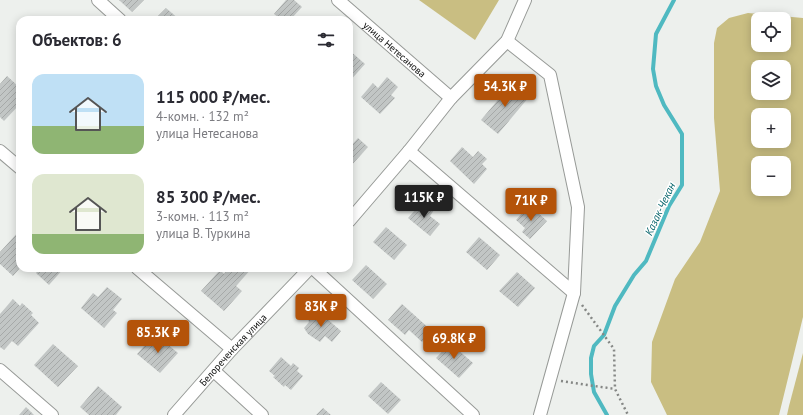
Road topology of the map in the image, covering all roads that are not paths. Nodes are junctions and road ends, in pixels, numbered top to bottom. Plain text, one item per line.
1 (98, 0) edge
2 (338, 0) edge
3 (525, 0) edge
4 (116, 16) edge
5 (507, 41) junction
6 (451, 98) junction
7 (0, 151) edge
8 (409, 151) junction
9 (16, 165) edge
10 (353, 216) edge
11 (142, 272) edge
12 (308, 272) edge
13 (316, 272) edge
14 (574, 293) junction
15 (232, 349) junction
16 (0, 370) edge
17 (214, 371) junction
18 (52, 415) edge
19 (174, 415) edge
20 (262, 415) edge
21 (473, 415) edge
22 (540, 415) edge

1 - 4 street
2 - 6 street, улица Нетесанова
3 - 5 street
5 - 6 street
5 - 14 street
6 - 8 street
7 - 9 street
8 - 10 street
8 - 14 street
11 - 15 street
12 - 15 street, Белореченская улица
13 - 21 street
14 - 22 street
15 - 17 street, Белореченская улица
16 - 18 street
17 - 19 street, Белореченская улица
17 - 20 street

